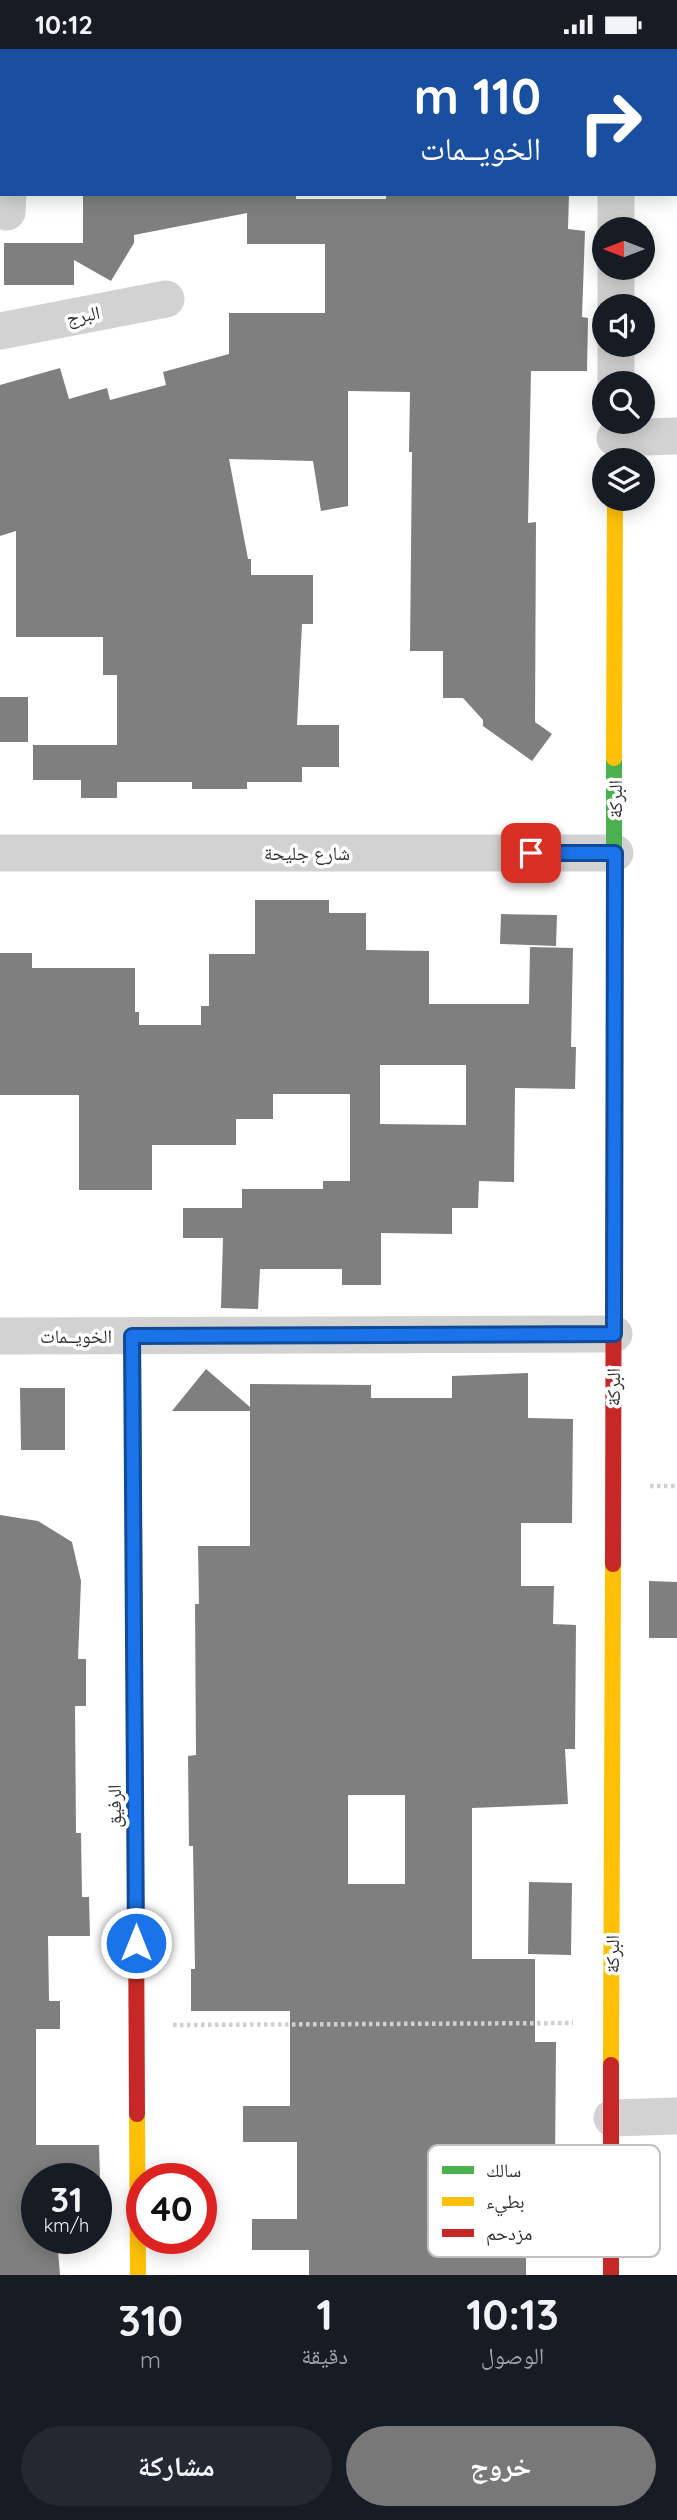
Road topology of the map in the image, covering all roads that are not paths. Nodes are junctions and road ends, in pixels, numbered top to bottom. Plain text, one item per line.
1 (616, 196) edge
2 (616, 217) edge
3 (166, 299) dead end
4 (0, 331) edge
5 (677, 436) edge
6 (615, 440) edge
7 (615, 511) edge
8 (0, 853) edge
9 (615, 853) junction
10 (614, 1334) junction
11 (0, 1336) edge
12 (132, 1336) junction
13 (677, 2116) edge
14 (612, 2118) junction
15 (612, 2145) edge
16 (611, 2257) edge
17 (138, 2275) edge
18 (611, 2275) edge

1 - 2 street
3 - 4 street, البرج
5 - 6 street
7 - 9 street, البركة
8 - 9 street, شارع جليحة
9 - 10 street, البركة
10 - 12 street, الخويــمات
10 - 14 street, البركة
11 - 12 street, الخويــمات
12 - 17 street, الرفيق
13 - 14 street
14 - 15 street, البركة
16 - 18 street, البركة

